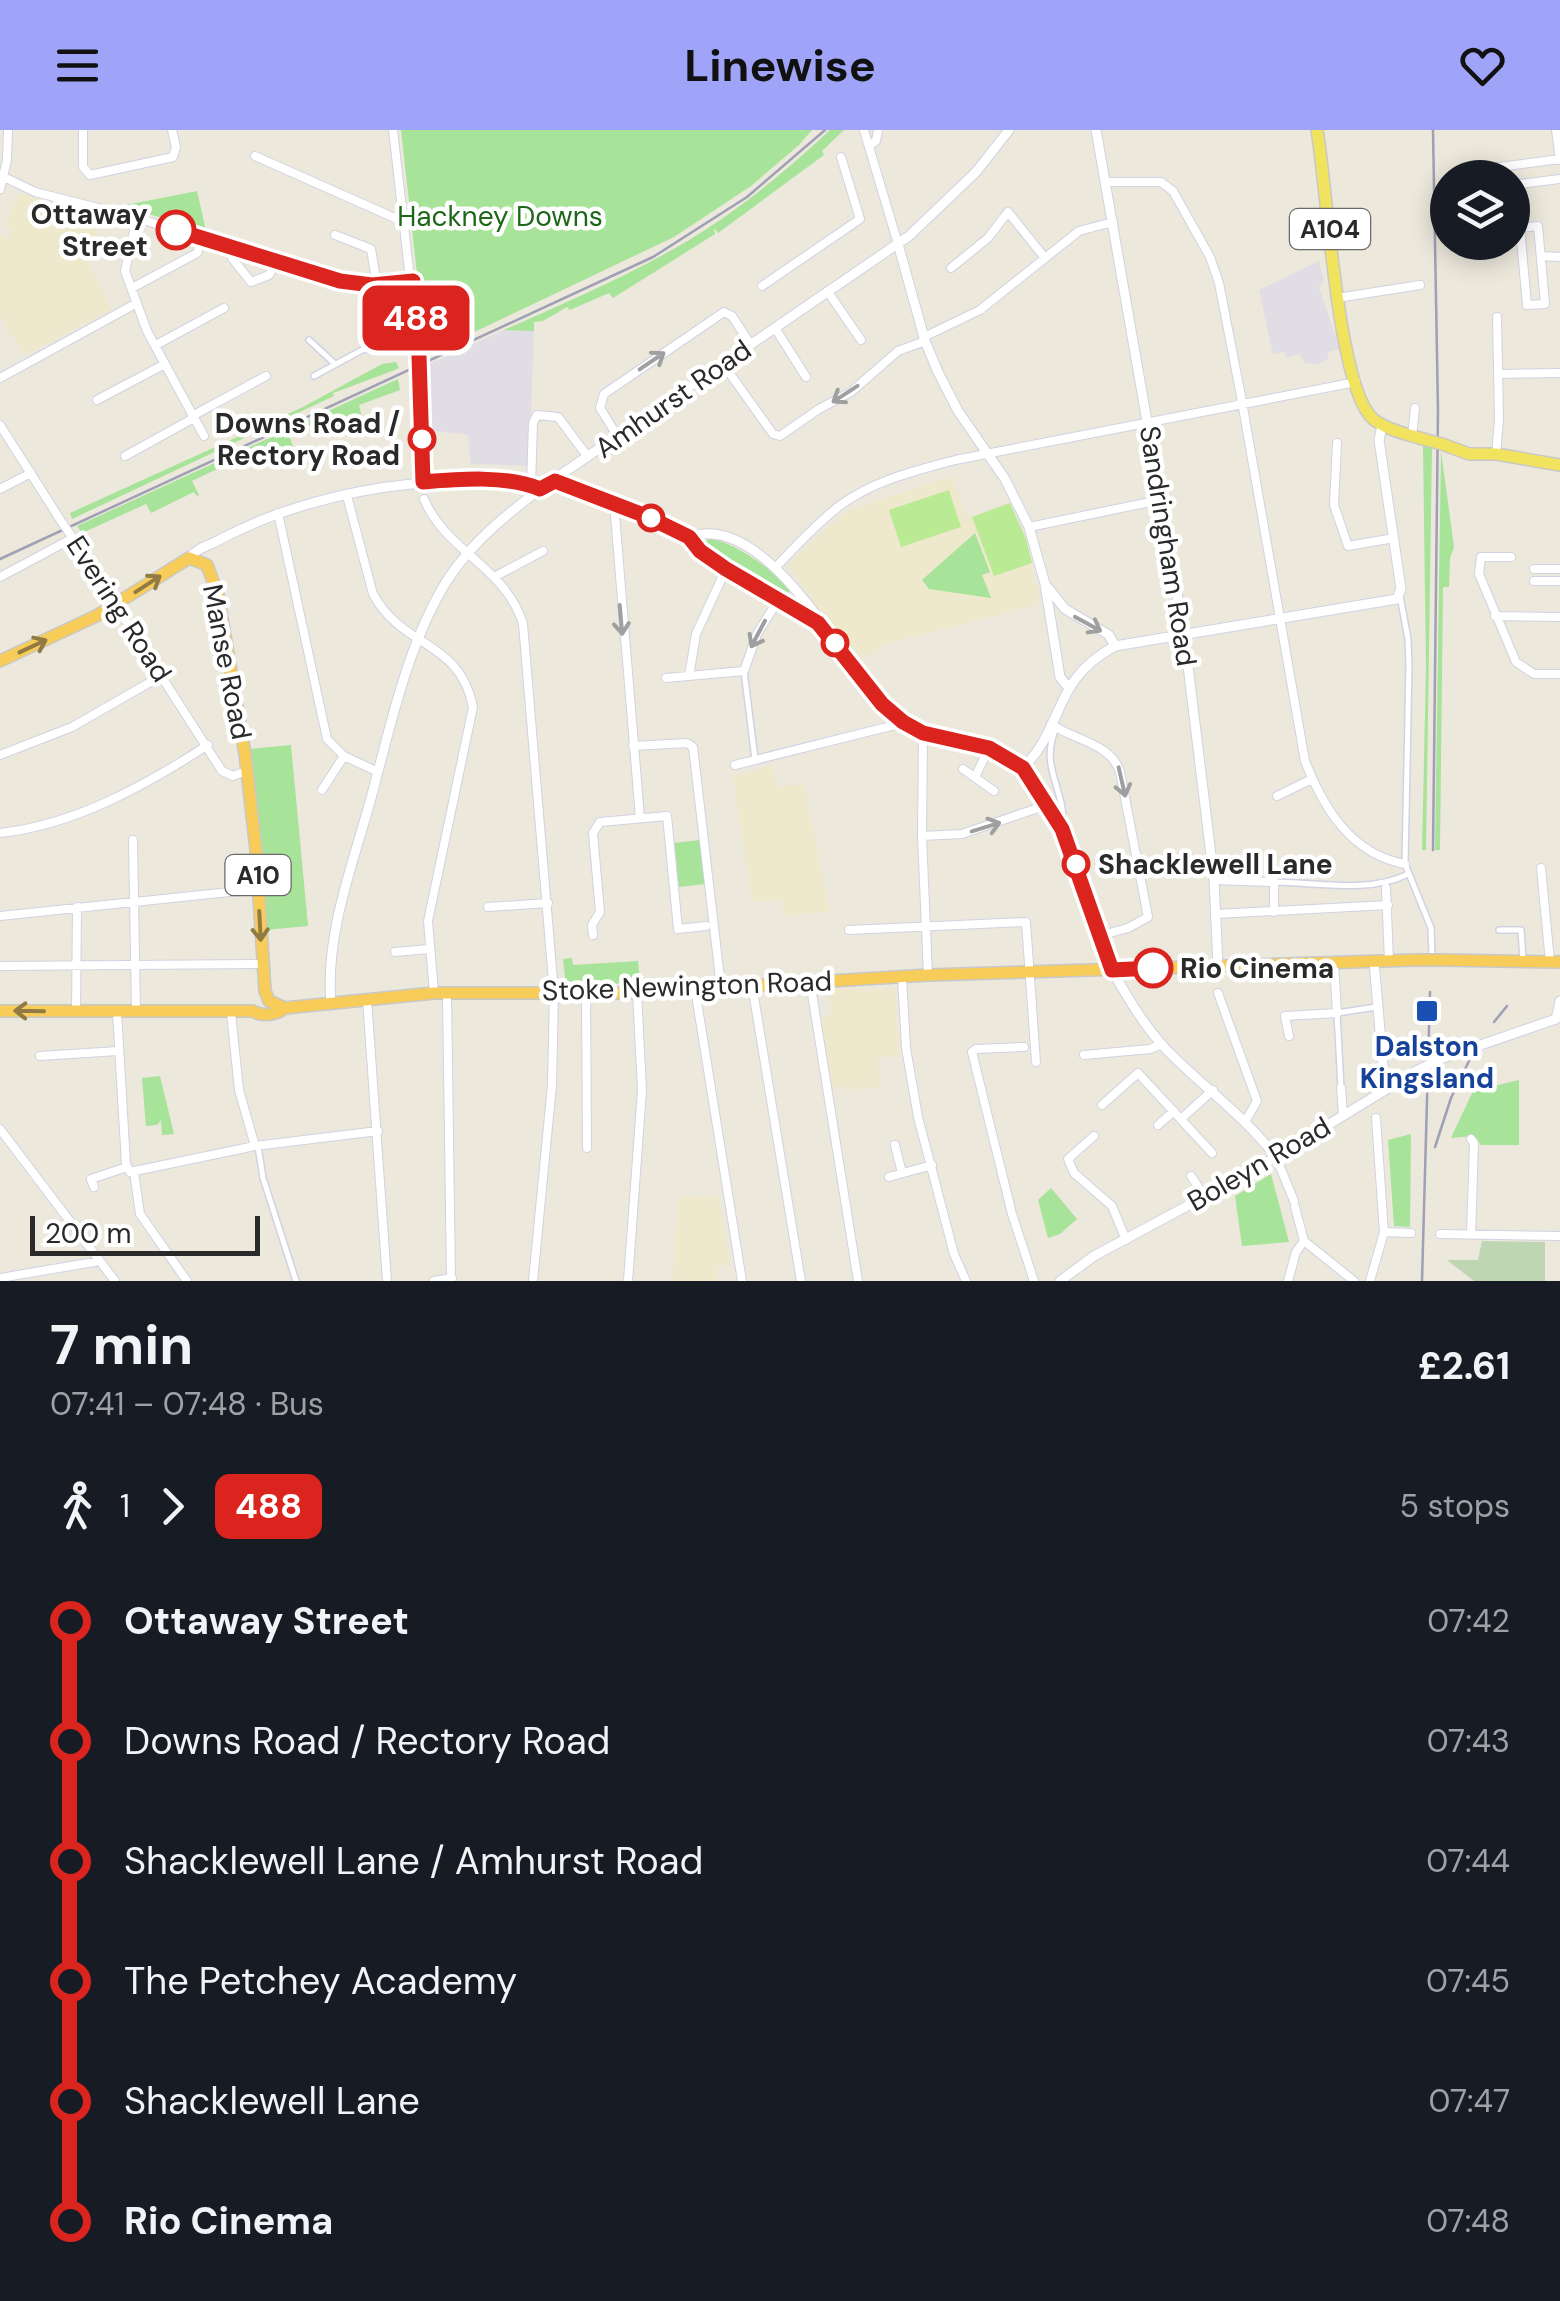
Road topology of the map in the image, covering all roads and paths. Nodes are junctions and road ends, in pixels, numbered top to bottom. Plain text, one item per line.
1 (8, 130) edge
2 (83, 130) edge
3 (172, 130) edge
4 (393, 130) edge
5 (864, 130) edge
6 (878, 130) edge
7 (1010, 130) edge
8 (1096, 130) edge
9 (1317, 130) edge
10 (1556, 130) edge
11 (869, 146) junction
12 (255, 156) dead end
13 (842, 158) dead end
14 (1560, 160) edge
15 (1530, 166) edge
16 (2, 177) edge
17 (1560, 179) edge
18 (1106, 182) junction
19 (1530, 183) edge
20 (0, 189) edge
21 (137, 218) junction
22 (1113, 222) junction
23 (406, 223) junction
24 (335, 234) dead end
25 (203, 238) junction
26 (898, 244) junction
27 (244, 252) junction
28 (1541, 256) junction
29 (1560, 257) edge
30 (232, 258) dead end
31 (1045, 258) junction
32 (276, 262) junction
33 (239, 267) junction
34 (951, 268) dead end
35 (413, 281) junction
36 (377, 285) junction
37 (1420, 285) dead end
38 (762, 286) dead end
39 (132, 288) junction
40 (828, 292) junction
41 (1337, 298) junction
42 (137, 303) junction
43 (224, 308) dead end
44 (1497, 316) dead end
45 (775, 328) junction
46 (925, 339) junction
47 (309, 340) dead end
48 (861, 340) dead end
49 (156, 345) junction
50 (417, 345) junction
51 (751, 345) junction
52 (165, 364) junction
53 (335, 364) junction
54 (724, 364) junction
55 (1560, 373) edge
56 (1498, 374) junction
57 (266, 376) dead end
58 (314, 376) dead end
59 (806, 376) dead end
60 (0, 378) edge
61 (1356, 382) junction
62 (98, 400) dead end
63 (1242, 404) junction
64 (1415, 408) dead end
65 (193, 417) junction
66 (1148, 424) junction
67 (1382, 424) junction
68 (0, 425) edge
69 (204, 436) dead end
70 (618, 436) junction
71 (1418, 437) junction
72 (1337, 443) dead end
73 (988, 454) junction
74 (1496, 454) junction
75 (125, 456) dead end
76 (588, 457) junction
77 (1560, 466) edge
78 (31, 473) junction
79 (555, 481) junction
80 (423, 482) junction
81 (536, 487) junction
82 (0, 489) edge
83 (348, 496) junction
84 (424, 499) dead end
85 (1160, 500) junction
86 (614, 503) junction
87 (278, 513) junction
88 (1029, 527) junction
89 (706, 533) junction
90 (71, 536) junction
91 (689, 537) junction
92 (1394, 538) junction
93 (210, 546) junction
94 (543, 551) dead end
95 (700, 551) junction
96 (467, 553) junction
97 (1511, 557) dead end
98 (189, 558) junction
99 (207, 565) junction
100 (775, 568) junction
101 (726, 569) junction
102 (1534, 569) dead end
103 (1560, 569) edge
104 (496, 576) junction
105 (0, 577) edge
106 (1534, 581) dead end
107 (1560, 582) edge
108 (1045, 584) junction
109 (797, 589) junction
110 (1400, 596) junction
111 (782, 600) junction
112 (1058, 602) junction
113 (116, 604) junction
114 (1048, 612) junction
115 (1496, 616) junction
116 (1560, 617) edge
117 (1282, 619) junction
118 (818, 623) junction
119 (1184, 633) junction
120 (418, 640) junction
121 (1115, 646) junction
122 (0, 662) edge
123 (744, 672) junction
124 (1560, 674) edge
125 (161, 676) junction
126 (689, 676) junction
127 (666, 678) dead end
128 (1068, 687) junction
129 (903, 722) junction
130 (1054, 726) junction
131 (923, 733) junction
132 (208, 745) junction
133 (633, 746) junction
134 (989, 748) junction
135 (0, 755) edge
136 (344, 756) junction
137 (755, 759) junction
138 (246, 765) junction
139 (735, 765) dead end
140 (1023, 768) junction
141 (963, 770) dead end
142 (378, 772) junction
143 (975, 778) junction
144 (1312, 779) junction
145 (322, 790) dead end
146 (994, 791) dead end
147 (1276, 796) dead end
148 (1048, 805) junction
149 (640, 818) junction
150 (1062, 829) junction
151 (0, 833) edge
152 (922, 836) junction
153 (133, 840) dead end
154 (1405, 864) junction
155 (1541, 868) dead end
156 (1408, 874) junction
157 (1214, 878) junction
158 (1274, 882) junction
159 (1386, 888) dead end
160 (258, 890) junction
161 (134, 900) junction
162 (548, 903) junction
163 (1388, 906) junction
164 (488, 907) dead end
165 (76, 908) junction
166 (1274, 912) junction
167 (1216, 914) junction
168 (0, 916) edge
169 (925, 924) junction
170 (706, 926) dead end
171 (1560, 929) edge
172 (850, 930) dead end
173 (1499, 930) dead end
174 (1547, 930) junction
175 (592, 935) dead end
176 (1098, 936) junction
177 (430, 949) junction
178 (394, 952) dead end
179 (1437, 960) junction
180 (1524, 960) junction
181 (1374, 961) junction
182 (1390, 961) junction
183 (1555, 962) edge
184 (1334, 963) junction
185 (262, 964) junction
186 (136, 965) junction
187 (1218, 965) junction
188 (0, 966) edge
189 (77, 966) junction
190 (1112, 970) junction
191 (1030, 972) junction
192 (928, 975) junction
193 (902, 977) junction
194 (810, 981) junction
195 (752, 985) junction
196 (721, 987) junction
197 (695, 989) junction
198 (265, 991) junction
199 (440, 993) junction
200 (554, 993) junction
201 (636, 993) junction
202 (1218, 993) dead end
203 (586, 994) junction
204 (366, 999) junction
205 (1560, 1001) edge
206 (331, 1003) junction
207 (1376, 1007) junction
208 (285, 1008) junction
209 (0, 1010) edge
210 (76, 1012) junction
211 (116, 1012) junction
212 (136, 1012) junction
213 (231, 1012) junction
214 (258, 1012) junction
215 (1337, 1012) junction
216 (1558, 1019) edge
217 (1289, 1036) dead end
218 (1162, 1044) junction
219 (1029, 1047) junction
220 (118, 1050) junction
221 (1084, 1055) dead end
222 (40, 1056) dead end
223 (1036, 1062) dead end
224 (1340, 1088) joint
225 (1384, 1089) junction
226 (1213, 1090) junction
227 (1102, 1105) dead end
228 (1178, 1115) junction
229 (1343, 1115) junction
230 (1376, 1118) dead end
231 (1246, 1120) junction
232 (1158, 1125) dead end
233 (0, 1130) edge
234 (378, 1131) junction
235 (1094, 1136) dead end
236 (1470, 1138) dead end
237 (895, 1145) dead end
238 (257, 1146) junction
239 (587, 1148) dead end
240 (1212, 1152) dead end
241 (1276, 1157) junction
242 (932, 1166) junction
243 (131, 1169) junction
244 (902, 1173) junction
245 (1191, 1176) dead end
246 (890, 1177) dead end
247 (94, 1188) dead end
248 (1205, 1197) junction
249 (1384, 1232) junction
250 (1411, 1233) dead end
251 (1440, 1234) dead end
252 (1471, 1235) junction
253 (1560, 1236) edge
254 (1126, 1240) junction
255 (1304, 1241) junction
256 (100, 1261) junction
257 (0, 1278) edge
258 (452, 1279) edge
259 (115, 1281) edge
260 (187, 1281) edge
261 (296, 1281) edge
262 (388, 1281) edge
263 (434, 1281) edge
264 (532, 1281) edge
265 (628, 1281) edge
266 (742, 1281) edge
267 (800, 1281) edge
268 (858, 1281) edge
269 (966, 1281) edge
270 (1034, 1281) edge
271 (1060, 1281) edge
272 (1288, 1281) edge
273 (1354, 1281) edge
274 (1370, 1281) edge

1 - 16 street
2 - 3 street
4 - 23 street
5 - 11 street
6 - 11 street
7 - 26 street, Amhurst Road
8 - 18 street, Sandringham Road
9 - 41 main road, A104
10 - 14 street
11 - 26 street
12 - 23 street
13 - 38 street
14 - 15 street
16 - 20 street
16 - 21 street
17 - 19 street
18 - 22 street, Sandringham Road
18 - 63 street
21 - 25 street
21 - 39 street
22 - 31 street
22 - 66 street, Sandringham Road
23 - 35 street
24 - 36 street
25 - 27 street
25 - 39 street
26 - 40 street, Amhurst Road
26 - 46 street
27 - 32 street
27 - 33 street
28 - 28 street
28 - 29 street
30 - 33 street
31 - 34 street
31 - 46 street
32 - 33 street
32 - 36 street
35 - 36 street
35 - 50 street
37 - 41 street
39 - 42 street
40 - 45 street, Amhurst Road
40 - 48 street
41 - 61 main road, A104
42 - 49 street
42 - 60 street
43 - 49 street
44 - 56 street
45 - 51 street, Amhurst Road
45 - 59 street
46 -> 54 street
46 - 73 street
47 - 53 street
49 - 52 street
50 - 53 street
50 - 80 street
51 - 54 street, Amhurst Road
70 -> 51 street
52 - 62 street
52 - 65 street
53 - 58 street
54 - 70 street, Amhurst Road
55 - 56 street
56 - 74 street
57 - 65 street
61 - 63 street
61 - 67 main road, A104
63 - 66 street
63 - 117 street
64 - 71 street
65 - 69 street
65 - 75 street
66 - 73 street
66 - 85 street, Sandringham Road
67 - 71 main road
67 - 92 street
68 - 78 street, Evering Road
70 - 76 street, Amhurst Road
71 - 74 main road, bridge
72 - 92 street
73 - 88 street
73 - 100 street
74 - 77 main road
76 - 79 street, Amhurst Road
76 - 81 street
78 - 82 street
78 - 90 street, Evering Road, bridge
79 - 81 street, Amhurst Road
79 - 86 street
80 - 81 street
80 - 83 street
81 - 96 street, Amhurst Road
83 - 87 street
83 - 120 street
84 - 96 street
85 - 88 street
85 - 119 street, Sandringham Road
86 - 91 street
86 -> 133 street
87 - 93 street
87 - 136 street
88 - 108 street
89 - 91 street
89 - 95 street
89 - 100 street
90 - 105 street
90 - 113 street, Evering Road
91 - 95 street
92 - 110 street
93 - 98 street
93 - 99 street
94 - 104 street
95 - 101 street
96 - 104 street
96 - 120 street, Amhurst Road
97 - 115 street
98 - 99 highway
113 -> 98 highway
99 - 138 highway, Manse Road / A10
100 - 109 street
101 - 111 street
101 - 126 street
102 - 103 street
104 - 162 street
106 - 107 street
108 - 112 street
108 - 114 street
109 - 111 street
109 - 118 street
110 - 117 street
110 - 154 street
111 - 118 street
111 -> 123 street
112 - 114 street
112 -> 121 street
122 -> 113 highway
113 - 125 street, Evering Road
114 - 128 street
115 - 116 street
115 - 124 street
117 - 119 street
117 - 144 street
118 - 129 street
119 - 121 street
119 - 157 street, Sandringham Road
120 - 142 street, Amhurst Road
120 - 177 street
121 - 128 street
123 - 126 street
123 - 137 street
125 - 132 street, Evering Road
125 - 135 street
126 - 127 street
128 - 130 street
129 - 131 street
129 - 137 street
130 - 140 street
130 - 150 street
130 -> 176 street
131 - 134 street
131 - 152 street
132 - 138 street, Evering Road
132 - 151 street
133 - 149 street
133 - 196 street
134 - 140 street
134 - 143 street
136 - 142 street
136 - 145 street
137 - 139 street
138 - 160 highway, A10
140 - 148 street
141 - 143 street
142 - 206 street, Amhurst Road
143 - 146 street
144 - 147 street
144 - 154 street
148 - 150 street
152 -> 148 street
149 - 170 street
149 - 175 street
150 - 176 street
152 - 169 street
153 - 161 street
154 - 156 street
155 - 174 street
156 - 158 street
156 - 179 street
157 - 158 street
157 - 167 street, Sandringham Road
158 - 166 street
159 - 163 street
160 - 161 street
160 -> 185 highway, A10
161 - 165 street
161 - 186 street
162 - 164 street
162 - 200 street
163 - 166 street
163 - 182 street
165 - 168 street
165 - 189 street
166 - 167 street
167 - 187 street, Sandringham Road
169 - 172 street
169 - 191 street
169 - 192 street
171 - 174 street
173 - 180 street
174 - 183 street
176 - 190 street
177 - 178 street
177 - 199 street
179 - 180 highway, Stoke Newington Road
179 - 182 highway, Stoke Newington Road, bridge
180 - 183 highway, Stoke Newington Road
181 - 182 highway, Stoke Newington Road
181 - 184 highway, Stoke Newington Road
181 - 207 street
184 - 187 highway, Stoke Newington Road
184 - 215 street
185 - 186 street
185 - 198 highway, A10
186 - 189 street
186 - 212 street
187 - 190 highway, Stoke Newington Road
188 - 189 street
189 - 210 street
190 - 191 highway, Stoke Newington Road
190 - 218 street
191 - 192 highway, Stoke Newington Road
191 - 219 street
192 - 193 highway, Stoke Newington Road
193 - 194 highway, Stoke Newington Road
193 - 242 street
194 - 195 highway, Stoke Newington Road
194 - 268 street
195 - 196 highway, Stoke Newington Road
195 - 267 street
196 - 197 highway, Stoke Newington Road
197 - 201 highway, Stoke Newington Road
197 - 266 street
198 - 208 highway
198 - 214 highway
199 - 200 highway, Stoke Newington Road
199 - 204 highway, Stoke Newington Road
199 - 258 street
200 - 203 highway, Stoke Newington Road
200 - 264 street
201 - 203 highway, Stoke Newington Road
201 - 265 street
202 - 231 street
203 - 239 street
204 - 206 highway, Stoke Newington Road
204 - 234 street
205 - 216 street, Boleyn Road
206 - 208 highway, Stoke Newington Road
207 - 215 street
207 - 225 street
208 - 214 highway, Stoke Newington Road
210 -> 209 highway, Stoke Newington Road
210 - 211 highway, Stoke Newington Road
211 - 212 highway, Stoke Newington Road
211 - 220 street
212 - 213 highway, Stoke Newington Road
213 - 214 highway, Stoke Newington Road
213 - 238 street
215 - 217 street
215 - 224 street
216 - 225 street, Boleyn Road, bridge
218 - 221 street
218 - 226 street
219 - 223 street
219 - 270 street
220 - 222 street
220 - 243 street
224 - 229 street
225 - 229 street, Boleyn Road
226 - 228 street
226 - 231 street
227 - 228 street
228 - 232 street
228 - 240 street
229 - 241 street, Boleyn Road
230 - 249 street
231 - 241 street
233 - 256 street
234 - 238 street
234 - 262 street
235 - 254 street
236 - 252 street
237 - 244 street
238 - 243 street
238 - 261 street
241 - 248 street, Boleyn Road
241 - 255 street
242 - 244 street
242 - 269 street
243 - 247 street
243 - 260 street
244 - 246 street
245 - 248 street
248 - 254 street, Boleyn Road
249 - 250 street
249 - 274 street
251 - 252 street
252 - 253 street
254 - 271 street, Boleyn Road
255 - 272 street
255 - 273 street
256 - 257 street
256 - 259 street
258 - 263 street

